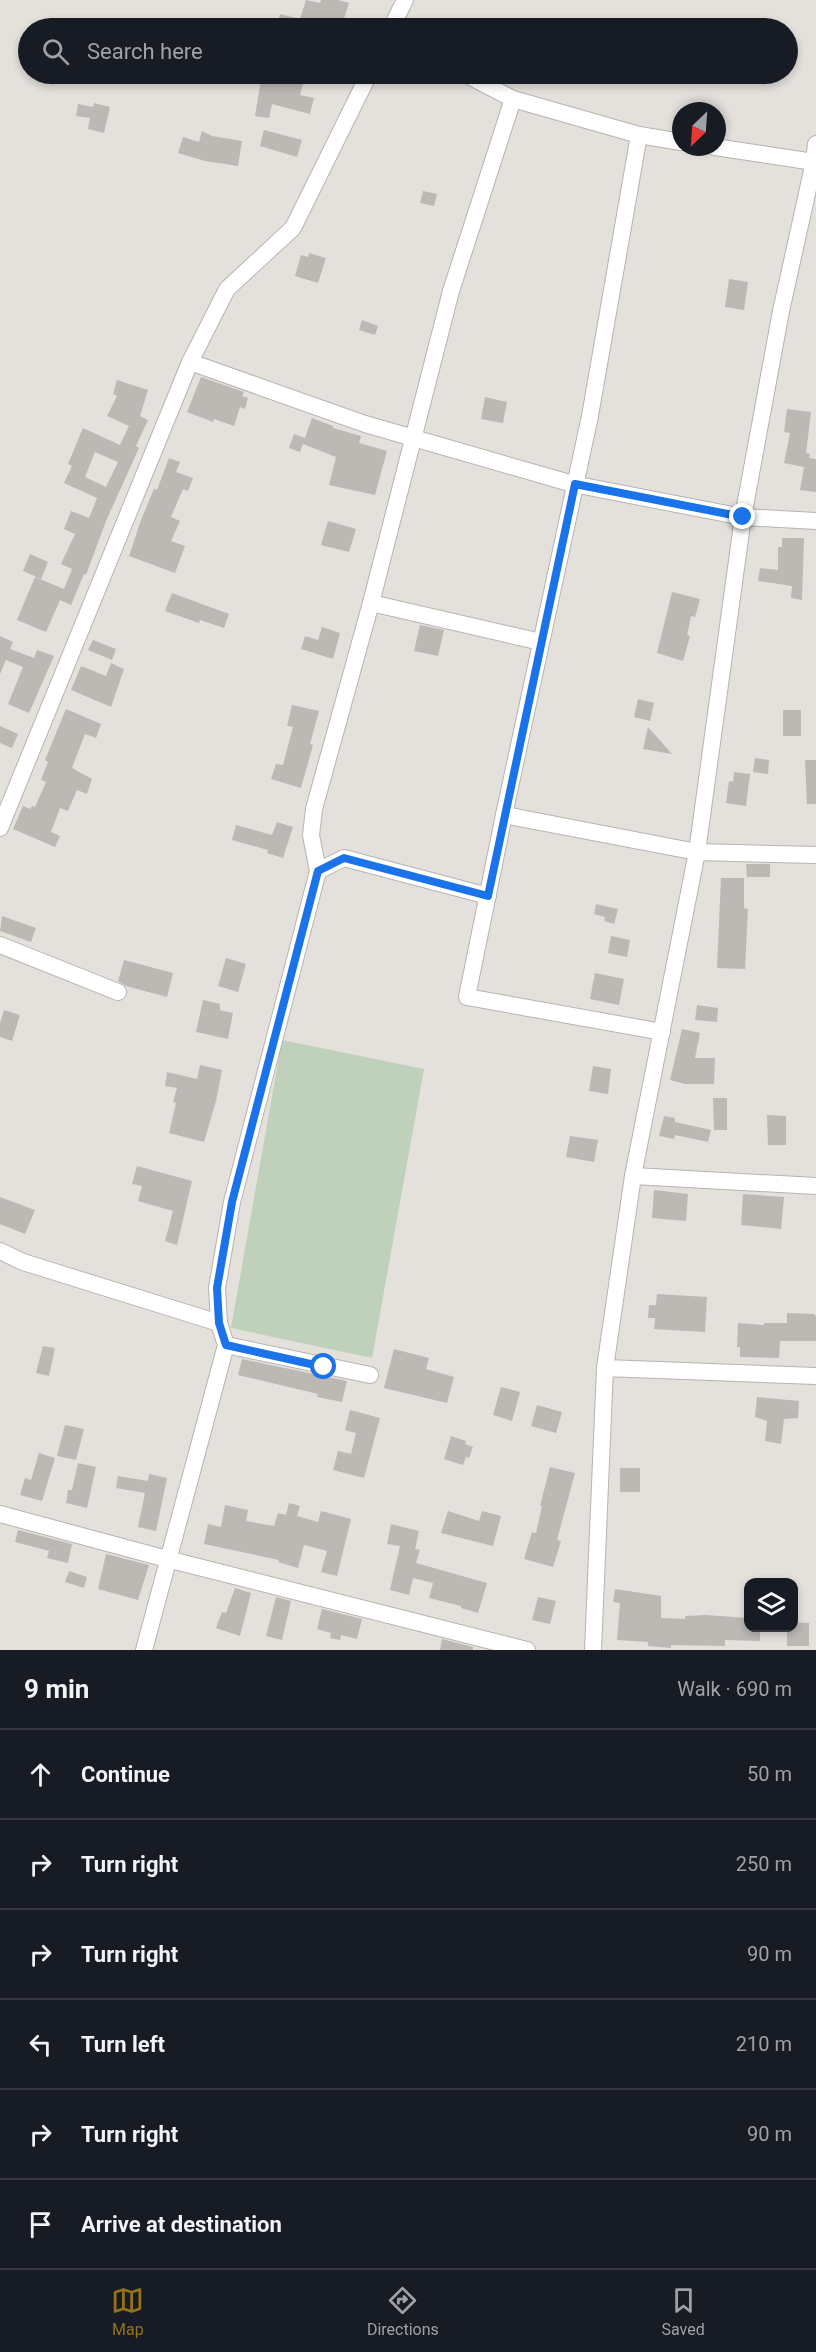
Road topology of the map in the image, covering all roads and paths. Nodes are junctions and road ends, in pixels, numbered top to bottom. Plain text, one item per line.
1 (405, 0) edge
2 (396, 18) edge
3 (364, 84) edge
4 (484, 84) edge
5 (513, 99) junction
6 (639, 135) junction
7 (672, 140) edge
8 (816, 144) edge
9 (726, 149) edge
10 (814, 162) junction
11 (190, 362) junction
12 (413, 438) junction
13 (575, 484) junction
14 (743, 517) junction
15 (816, 521) edge
16 (371, 603) junction
17 (541, 642) junction
18 (504, 815) junction
19 (0, 828) edge
20 (697, 852) junction
21 (816, 855) edge
22 (318, 871) junction
23 (488, 896) junction
24 (0, 945) edge
25 (118, 992) dead end
26 (662, 1032) junction
27 (633, 1176) junction
28 (816, 1186) edge
29 (0, 1251) edge
30 (219, 1323) junction
31 (226, 1345) junction
32 (605, 1368) junction
33 (370, 1375) dead end
34 (816, 1376) edge
35 (0, 1514) edge
36 (167, 1559) junction
37 (144, 1650) edge
38 (527, 1650) edge
39 (592, 1650) edge

1 - 2 street
3 - 11 street
4 - 5 street
5 - 6 street
5 - 12 street
6 - 7 street
6 - 13 street
8 - 10 street
9 - 10 street
10 - 14 street
11 - 12 street
11 - 19 street
12 - 13 street
12 - 16 street
13 - 14 street
13 - 17 street
14 - 15 street
14 - 20 street
16 - 17 street
16 - 22 street
17 - 18 street
18 - 20 street
18 - 23 street
20 - 21 street
20 - 26 street
22 - 23 street
22 - 30 street
23 - 26 street
24 - 25 street
26 - 27 street
27 - 28 street
27 - 32 street
29 - 30 street
30 - 31 street
31 - 33 street
31 - 36 street
32 - 34 street
32 - 39 street
35 - 36 street
36 - 37 street
36 - 38 street

